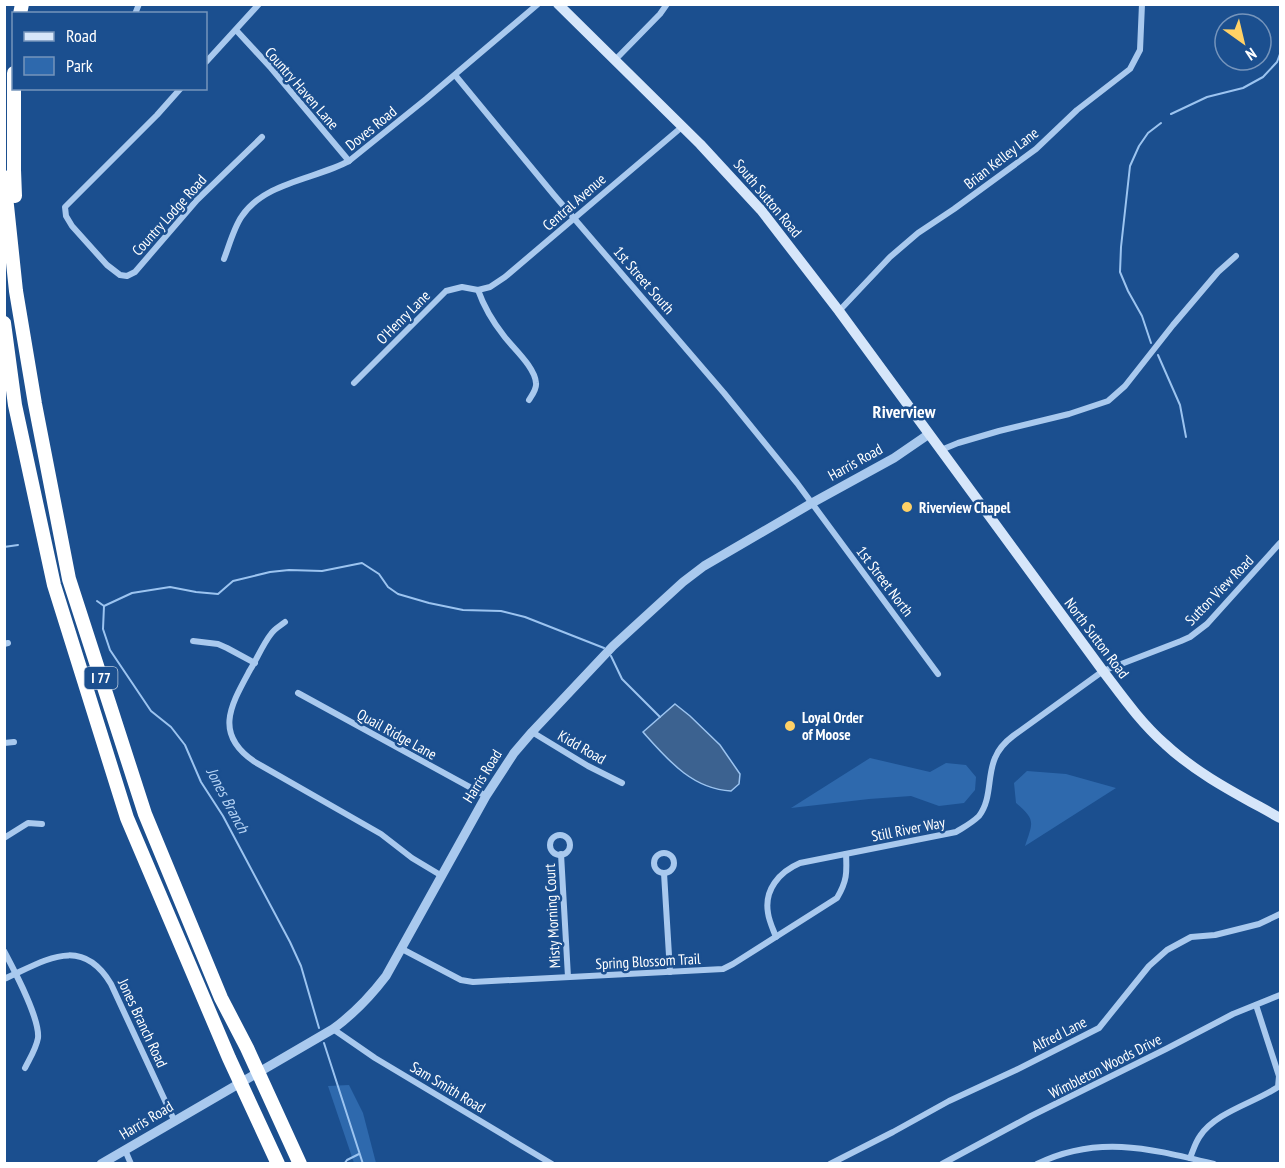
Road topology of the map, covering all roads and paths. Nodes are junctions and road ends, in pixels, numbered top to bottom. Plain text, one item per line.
1 (259, 4) edge
2 (538, 4) edge
3 (558, 4) edge
4 (667, 4) edge
5 (1142, 4) edge
6 (236, 30) junction
7 (615, 60) junction
8 (207, 61) edge
9 (455, 75) junction
10 (14, 90) edge
11 (179, 90) edge
12 (683, 126) junction
13 (262, 137) dead end
14 (349, 161) junction
15 (4, 177) edge
16 (574, 218) junction
17 (1236, 256) dead end
18 (224, 259) dead end
19 (478, 290) junction
20 (16, 291) junction
21 (839, 311) junction
22 (4, 323) edge
23 (4, 356) edge
24 (354, 383) dead end
25 (529, 400) dead end
26 (15, 405) junction
27 (929, 434) junction
28 (941, 450) junction
29 (812, 503) junction
30 (1281, 543) edge
31 (285, 622) dead end
32 (193, 641) dead end
33 (255, 663) junction
34 (1102, 671) junction
35 (938, 674) dead end
36 (298, 693) dead end
37 (531, 732) junction
38 (14, 742) dead end
39 (4, 743) edge
40 (622, 783) dead end
41 (486, 796) junction
42 (1281, 818) edge
43 (42, 824) dead end
44 (4, 838) edge
45 (561, 854) dead end
46 (846, 854) junction
47 (664, 873) dead end
48 (442, 876) junction
49 (1281, 914) edge
50 (776, 937) junction
51 (402, 949) junction
52 (4, 951) edge
53 (670, 972) junction
54 (16, 974) junction
55 (567, 977) junction
56 (4, 979) edge
57 (1281, 995) edge
58 (1256, 1005) junction
59 (333, 1029) junction
60 (25, 1068) dead end
61 (174, 1120) junction
62 (125, 1150) junction
63 (1190, 1158) junction
64 (101, 1164) edge
65 (131, 1164) edge
66 (278, 1164) edge
67 (300, 1164) edge
68 (552, 1164) edge
69 (830, 1164) edge
70 (942, 1164) edge
71 (1037, 1164) edge
72 (1214, 1164) edge

1 - 6 street
2 - 9 street, Doves Road
3 - 7 main road, South Sutton Road
4 - 7 street
5 - 21 street, Brian Kelley Lane
6 - 8 street
6 - 14 street, Country Haven Lane
7 - 12 main road, South Sutton Road
9 - 14 street, Doves Road
9 - 16 street, 1st Street South
10 - 20 highway
11 - 13 street, Country Lodge Road
12 - 16 street, Central Avenue
12 - 21 main road, South Sutton Road
14 - 18 street, Doves Road
15 - 20 highway, I 77
16 - 19 street, Central Avenue
16 - 29 street, 1st Street South
17 - 28 street
19 - 24 street, O'Henry Lane
19 - 25 street
20 - 67 highway, I 77
21 - 27 main road, South Sutton Road
22 - 26 highway, I 77
23 - 26 highway
26 - 66 highway, I 77
27 - 28 main road, North Sutton Road
27 - 29 street, Harris Road
28 - 34 main road, North Sutton Road
29 - 35 street, 1st Street North
29 - 37 street, Harris Road
30 - 34 street, Sutton View Road
31 - 33 street
32 - 33 street
33 - 48 street
34 - 42 main road, North Sutton Road
34 - 46 street, Still River Way
36 - 41 street, Quail Ridge Lane
37 - 40 street, Kidd Road
37 - 41 street, Harris Road
38 - 39 street
41 - 48 street, Harris Road
43 - 44 street
45 - 55 street, Misty Morning Court
46 - 50 street, Spring Blossom Trail
46 - 50 street, Still River Way
47 - 53 street
48 - 51 street, Harris Road
49 - 69 street, Alfred Lane
50 - 53 street, Spring Blossom Trail
51 - 55 street, Spring Blossom Trail
51 - 59 street, Harris Road
52 - 54 street
53 - 55 street, Spring Blossom Trail
54 - 56 street, Jones Branch Road
54 - 60 street
54 - 61 street, Jones Branch Road
57 - 58 street, Wimbleton Woods Drive
58 - 63 street
58 - 70 street, Wimbleton Woods Drive
59 - 61 street, Harris Road
59 - 68 street, Sam Smith Road
61 - 62 street, Harris Road
62 - 64 street, Harris Road
62 - 65 street
63 - 71 street
63 - 72 street

